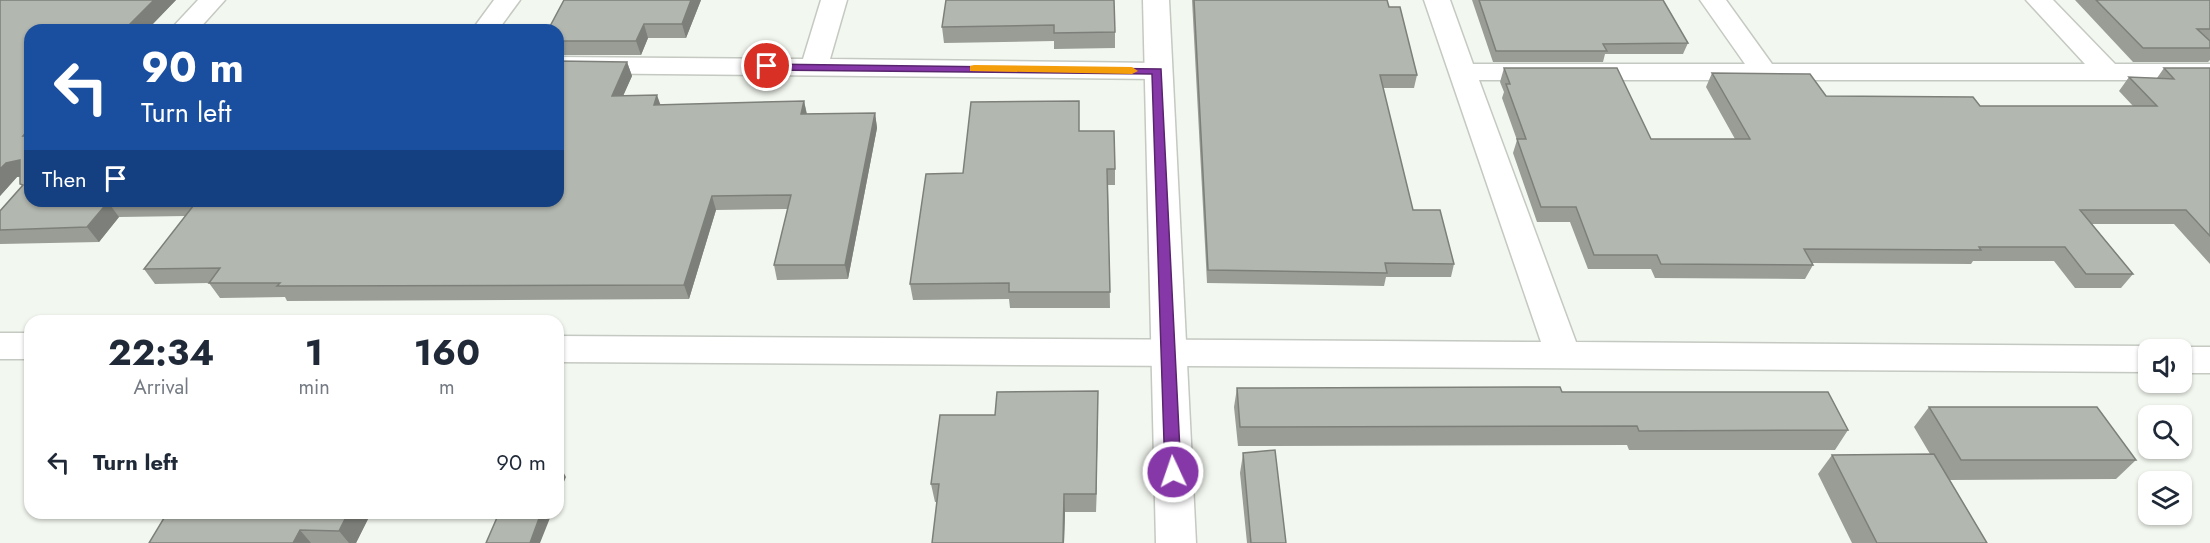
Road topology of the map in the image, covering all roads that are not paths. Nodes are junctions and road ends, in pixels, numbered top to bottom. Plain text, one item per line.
1 (212, 0) edge
2 (507, 0) edge
3 (834, 0) edge
4 (1156, 0) edge
5 (1437, 0) edge
6 (1713, 0) edge
7 (2039, 0) edge
8 (189, 24) edge
9 (489, 24) edge
10 (564, 65) edge
11 (814, 67) junction
12 (1157, 71) junction
13 (1461, 72) junction
14 (2109, 72) junction
15 (2210, 72) edge
16 (1765, 73) junction
17 (0, 346) edge
18 (24, 346) edge
19 (564, 349) edge
20 (1167, 352) junction
21 (1563, 355) junction
22 (2138, 359) edge
23 (2192, 360) edge
24 (2210, 360) edge
25 (1176, 543) edge

1 - 8 street
2 - 9 street
3 - 11 street
4 - 12 street
5 - 13 street
6 - 16 street
7 - 14 street
10 - 11 street
11 - 12 street
12 - 20 street
13 - 16 street
13 - 21 street
14 - 15 street
14 - 16 street
17 - 18 street
19 - 20 street
20 - 21 street
20 - 25 street
21 - 22 street
23 - 24 street

